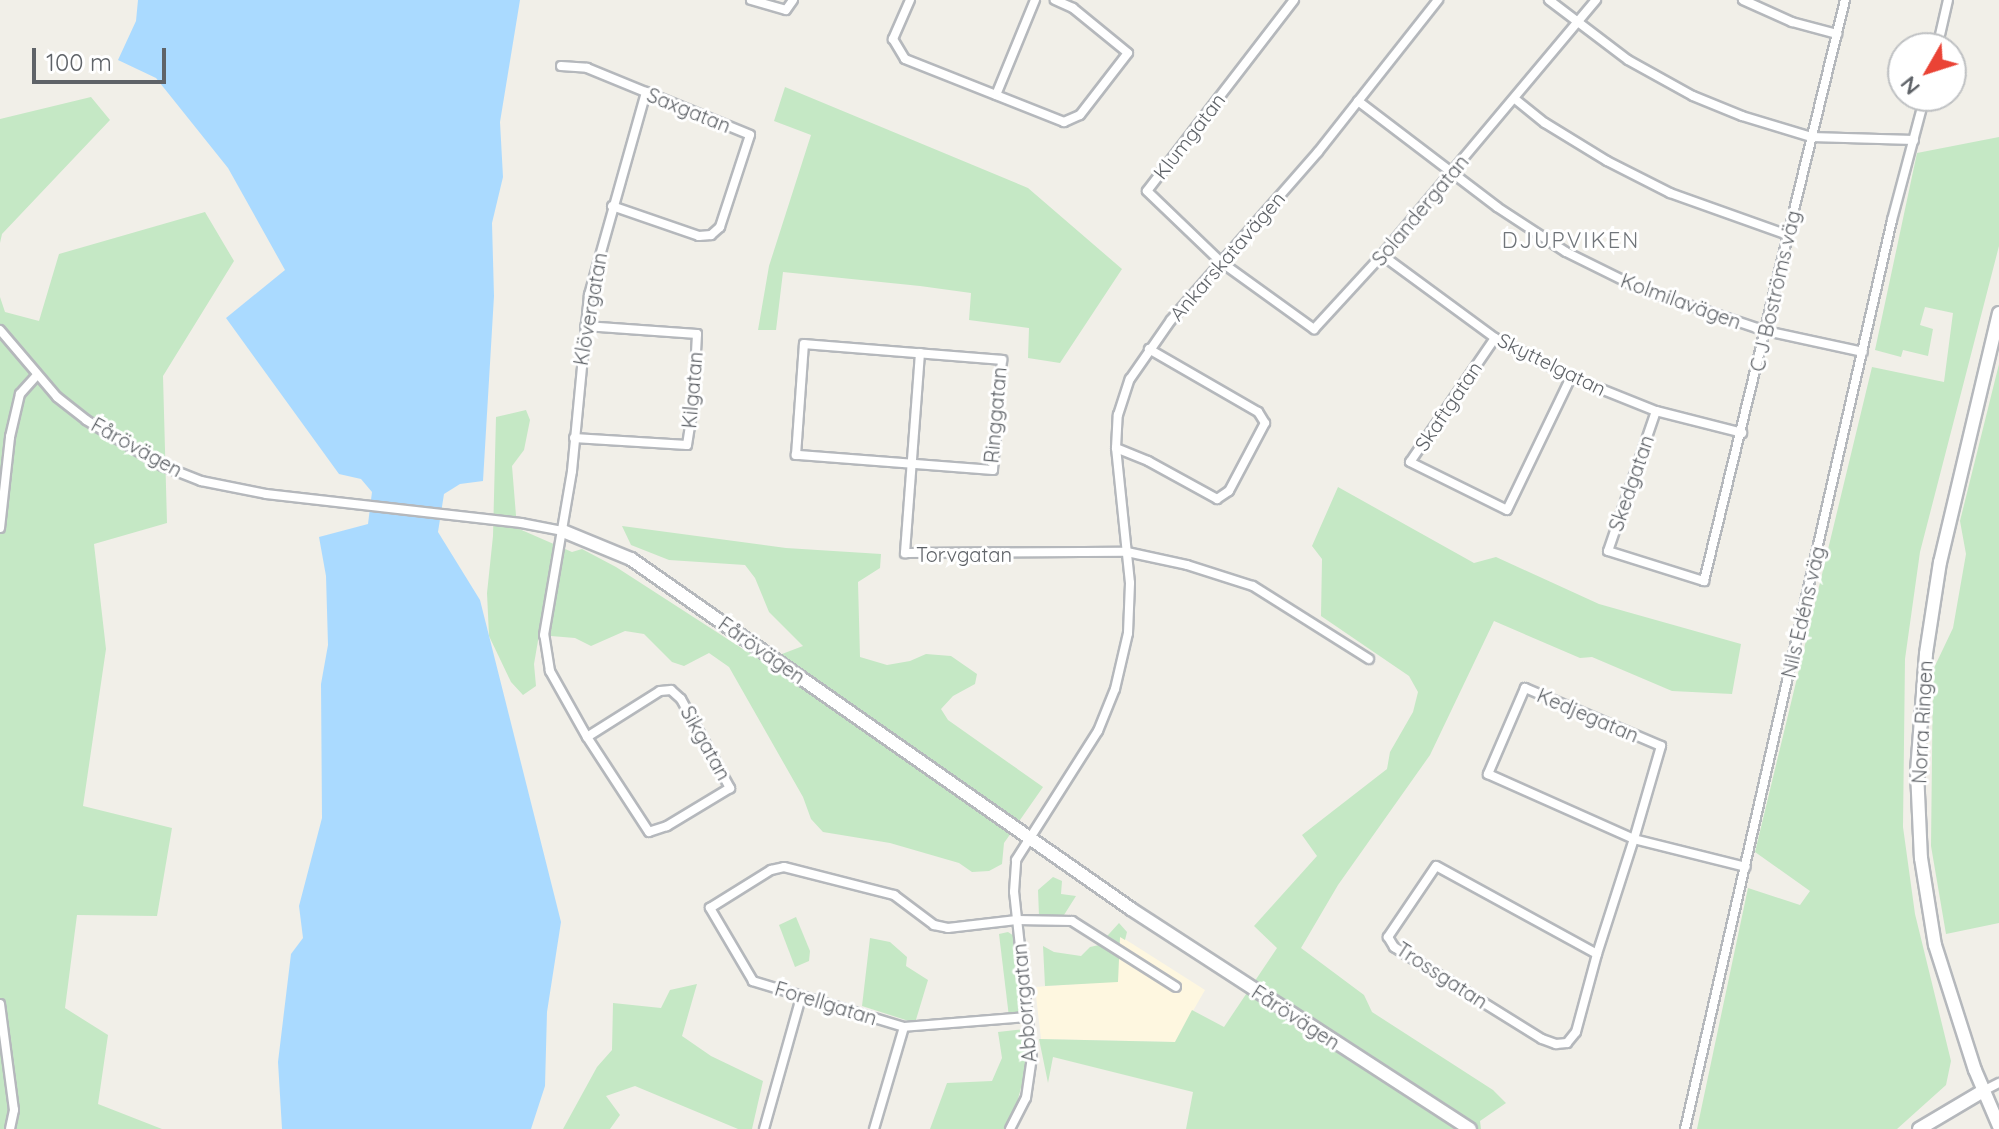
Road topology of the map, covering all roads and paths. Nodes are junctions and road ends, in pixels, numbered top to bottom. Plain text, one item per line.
1 (751, 0) edge
2 (793, 0) edge
3 (910, 0) edge
4 (1035, 0) edge
5 (1055, 0) edge
6 (1294, 0) edge
7 (1438, 0) edge
8 (1549, 0) edge
9 (1596, 0) edge
10 (1743, 0) edge
11 (1845, 0) edge
12 (1948, 0) edge
13 (1579, 21) junction
14 (1941, 32) edge
15 (1837, 34) junction
16 (561, 66) dead end
17 (646, 92) junction
18 (996, 95) junction
19 (1515, 99) junction
20 (1358, 101) junction
21 (1921, 112) edge
22 (1811, 137) junction
23 (1914, 140) junction
24 (1450, 173) junction
25 (612, 206) junction
26 (1788, 235) junction
27 (1382, 255) junction
28 (1221, 262) junction
29 (1999, 313) edge
30 (585, 326) junction
31 (0, 330) edge
32 (1766, 331) junction
33 (1495, 338) junction
34 (1149, 349) junction
35 (1863, 352) junction
36 (920, 353) junction
37 (37, 375) junction
38 (1571, 377) junction
39 (1656, 411) junction
40 (1742, 433) junction
41 (574, 438) junction
42 (1116, 448) junction
43 (910, 464) junction
44 (0, 528) edge
45 (563, 531) junction
46 (1127, 552) junction
47 (1704, 581) joint
48 (1369, 659) dead end
49 (587, 737) junction
50 (1029, 837) junction
51 (1634, 839) junction
52 (1746, 867) junction
53 (1017, 920) junction
54 (1597, 954) junction
55 (1176, 987) dead end
56 (801, 997) junction
57 (0, 1004) edge
58 (1027, 1017) junction
59 (904, 1027) junction
60 (1999, 1083) edge
61 (1983, 1091) junction
62 (1999, 1126) edge
63 (10, 1129) edge
64 (764, 1129) edge
65 (874, 1129) edge
66 (1010, 1129) edge
67 (1470, 1129) edge
68 (1685, 1129) edge
69 (1919, 1129) edge

1 - 2 street
3 - 18 street
4 - 18 street
5 - 18 street
6 - 28 street, Klumgatan
7 - 20 street, Ankarskatavägen
8 - 13 street
9 - 13 street, Solandergatan
10 - 15 street
11 - 15 street, C J Boströms väg
12 - 14 street
13 - 19 street, Solandergatan
13 - 22 street
15 - 22 street, C J Boströms väg
16 - 17 street, Saxgatan
17 - 25 street, Klövergatan
17 - 25 street, Saxgatan
19 - 24 street, Solandergatan
19 - 26 street
20 - 24 street, Kolmilavägen
20 - 28 street, Ankarskatavägen
21 - 23 street, Nils Edéns väg
22 - 23 street
22 - 26 street, C J Boströms väg
23 - 35 street, Nils Edéns väg
24 - 27 street, Solandergatan
24 - 32 street, Kolmilavägen
25 - 30 street, Klövergatan
26 - 32 street, C J Boströms väg
27 - 28 street, Solandergatan
27 - 33 street, Skyttelgatan
28 - 34 street, Ankarskatavägen
29 - 61 street, Norra Ringen
30 - 41 street, Klövergatan
30 - 41 street, Kilgatan
31 - 37 street, Fårövägen
32 - 35 street, Kolmilavägen
32 - 40 street, C J Boströms väg
33 - 38 street, Skyttelgatan
33 - 38 street, Skaftgatan
34 - 42 street, Ankarskatavägen
34 - 42 street
35 - 52 street, Nils Edéns väg
36 - 43 street, Torvgatan
36 - 43 street, Ringgatan
36 - 43 street
37 - 44 street
37 - 45 street, Fårövägen
38 - 39 street, Skyttelgatan
39 - 40 street, Skyttelgatan
39 - 47 street, Skedgatan
40 - 47 street, C J Boströms väg
41 - 45 street, Klövergatan
42 - 46 street, Ankarskatavägen
43 - 46 street, Torvgatan
45 - 49 street, Sikgatan
45 - 50 street, Fårövägen
46 - 48 street
46 - 50 street, Ankarskatavägen
49 - 49 street, Sikgatan
50 - 53 street, Abborrgatan
50 - 67 street, Fårövägen
51 - 51 street, Kedjegatan
51 - 52 street, Kedjegatan
51 - 54 street, Trossgatan
52 - 68 street, Nils Edéns väg
53 - 55 street, Abborrgatan
53 - 56 street, Forellgatan
53 - 58 street, Abborrgatan
54 - 54 street, Trossgatan
56 - 59 street, Forellgatan
56 - 64 street
57 - 63 street
58 - 59 street, Forellgatan
58 - 66 street, Abborrgatan
59 - 65 street
60 - 61 street
61 - 62 street, Norra Ringen
61 - 69 street

